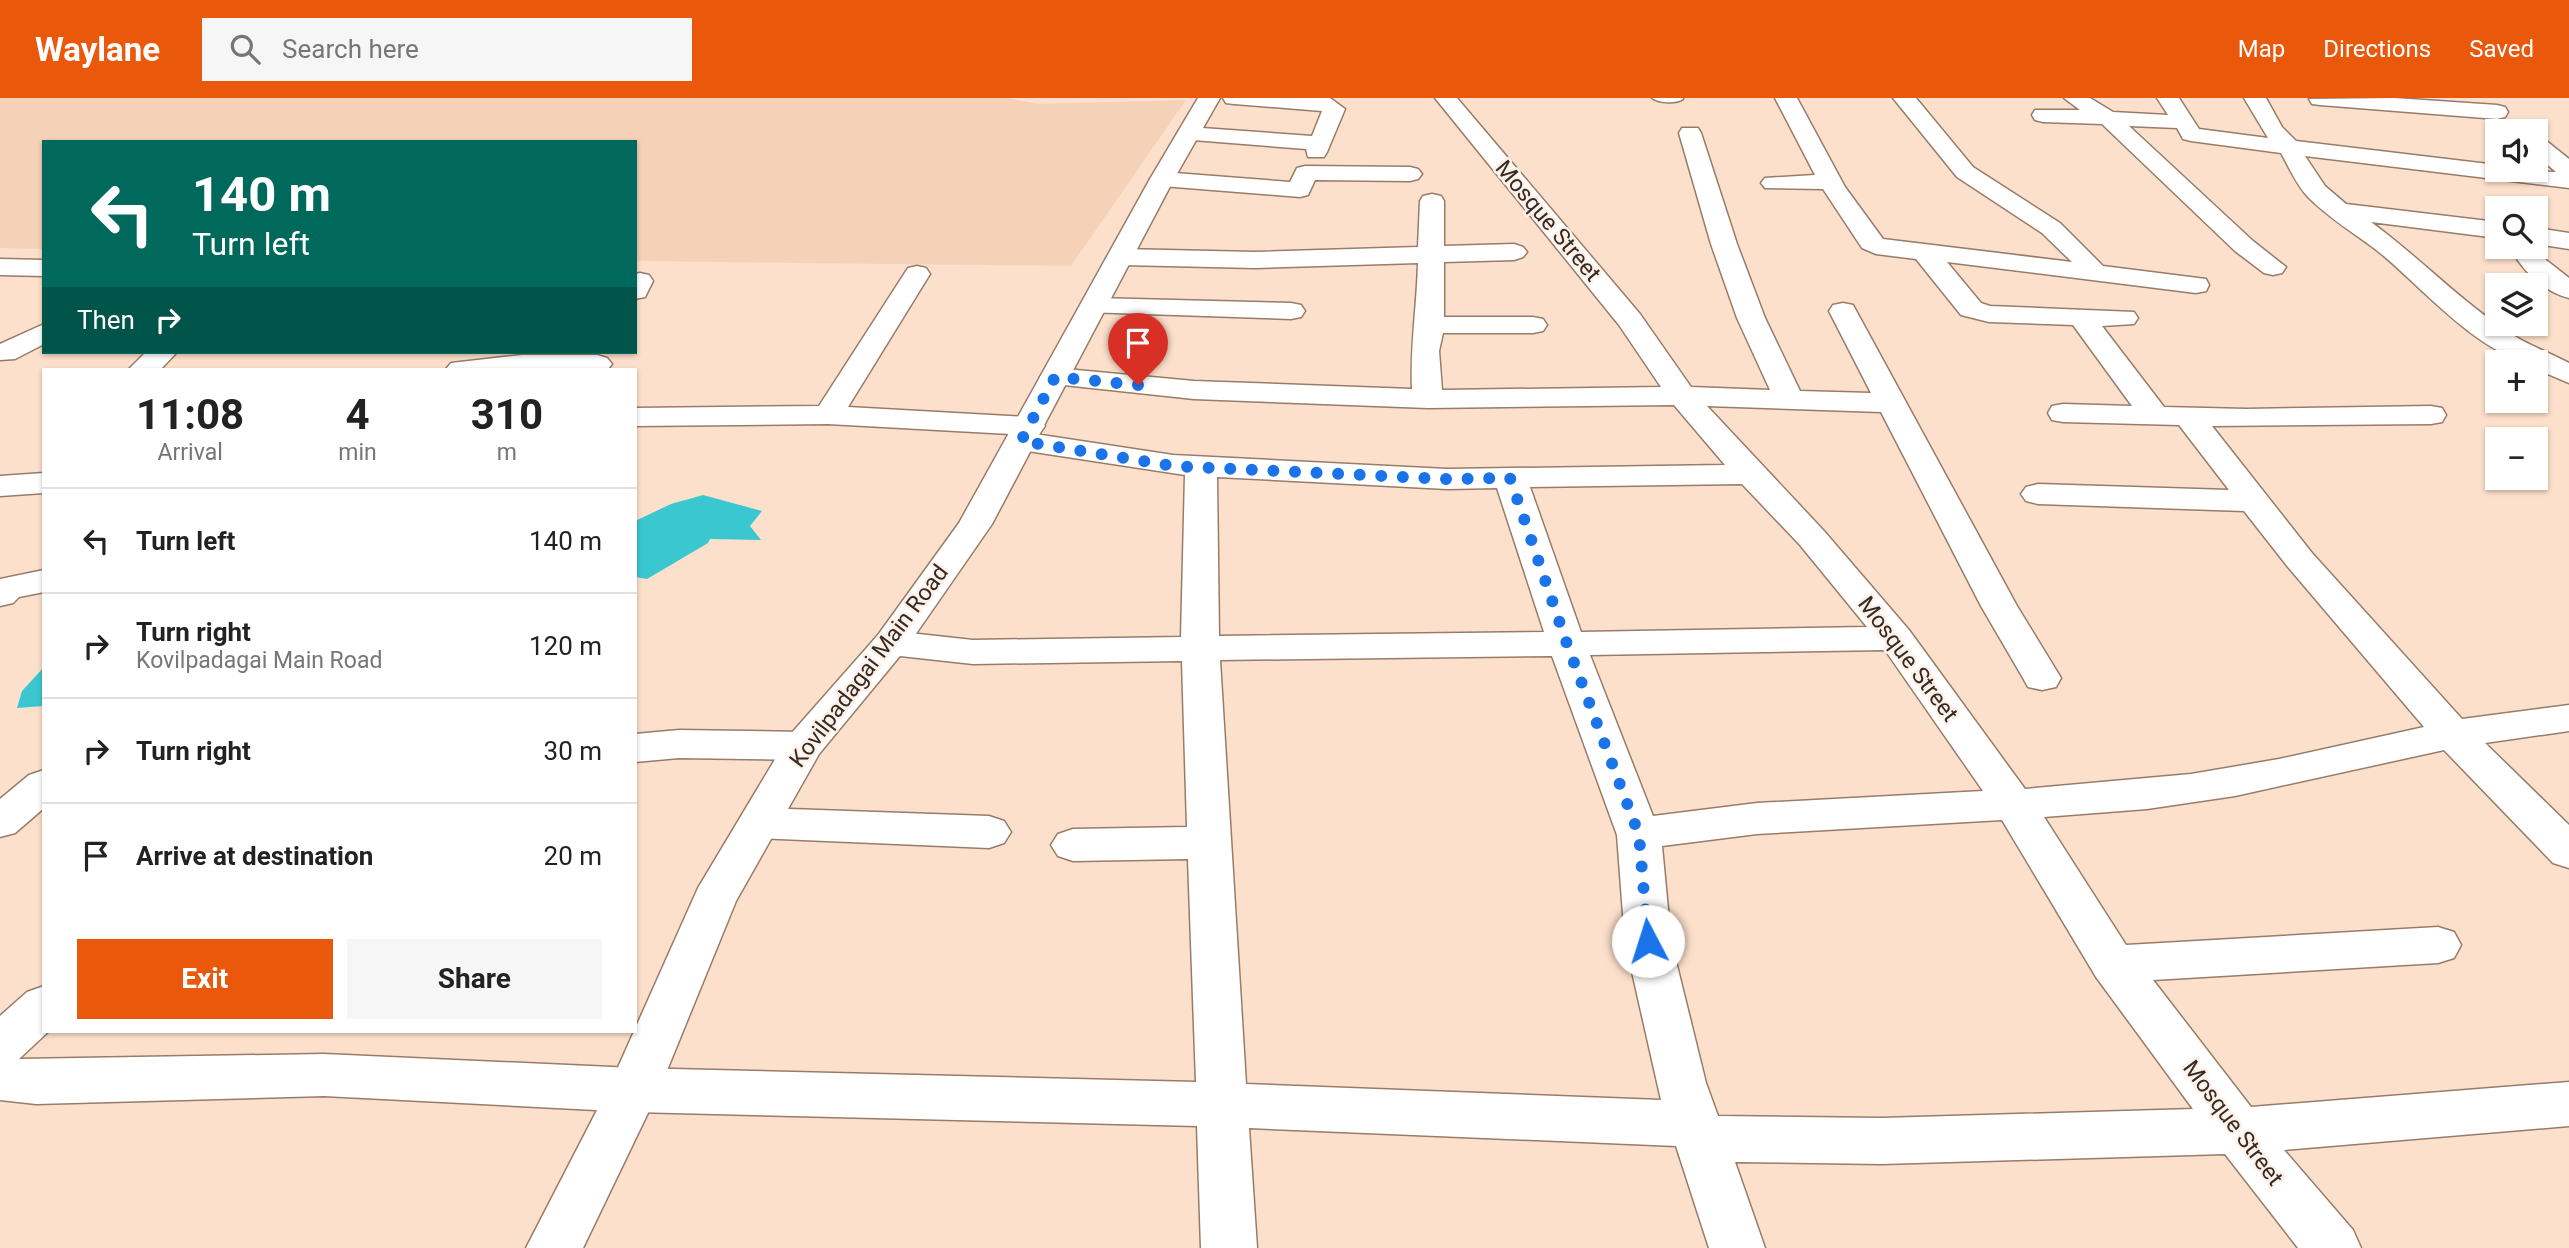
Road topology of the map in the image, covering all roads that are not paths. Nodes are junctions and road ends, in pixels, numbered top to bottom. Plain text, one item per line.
1 (1209, 98) edge
2 (1234, 98) edge
3 (1446, 98) edge
4 (1657, 98) edge
5 (1786, 98) edge
6 (1904, 98) edge
7 (2075, 98) edge
8 (2168, 98) edge
9 (2255, 98) edge
10 (2320, 99) edge
11 (1678, 100) edge
12 (2497, 111) edge
13 (2043, 115) dead end
14 (2108, 118) junction
15 (2184, 122) junction
16 (1690, 133) dead end
17 (1188, 134) junction
18 (2287, 145) junction
19 (2548, 154) edge
20 (2569, 171) edge
21 (1410, 173) dead end
22 (1162, 179) junction
23 (2569, 181) edge
24 (1830, 182) junction
25 (1773, 183) dead end
26 (1432, 201) dead end
27 (2337, 210) junction
28 (2485, 228) edge
29 (2548, 238) edge
30 (2569, 241) edge
31 (1514, 252) dead end
32 (1925, 253) junction
33 (1122, 257) junction
34 (1432, 257) junction
35 (2532, 259) edge
36 (0, 267) edge
37 (2273, 267) dead end
38 (42, 268) edge
39 (917, 274) dead end
40 (2096, 274) junction
41 (2196, 285) dead end
42 (2569, 290) edge
43 (1095, 306) junction
44 (1291, 311) dead end
45 (1843, 311) dead end
46 (2081, 317) junction
47 (2124, 318) dead end
48 (1430, 325) junction
49 (1533, 325) dead end
50 (42, 333) edge
51 (2, 353) edge
52 (161, 354) edge
53 (598, 362) edge
54 (145, 368) edge
55 (473, 368) edge
56 (2569, 374) edge
57 (1055, 377) junction
58 (2327, 387) dead end
59 (1682, 396) junction
60 (1789, 399) junction
61 (1429, 400) junction
62 (1891, 402) junction
63 (2063, 413) dead end
64 (828, 415) junction
65 (2431, 415) dead end
66 (2171, 416) junction
67 (637, 417) edge
68 (2362, 417) junction
69 (1025, 433) junction
70 (1201, 466) junction
71 (1751, 474) junction
72 (1510, 478) junction
73 (42, 483) edge
74 (0, 486) edge
75 (2038, 494) dead end
76 (2253, 501) junction
77 (42, 582) edge
78 (2, 591) edge
79 (1896, 638) junction
80 (891, 643) junction
81 (1567, 644) junction
82 (1200, 648) junction
83 (2042, 678) dead end
84 (2569, 718) edge
85 (2452, 734) junction
86 (803, 746) junction
87 (637, 748) edge
88 (42, 787) edge
89 (2013, 803) junction
90 (0, 822) edge
91 (759, 823) junction
92 (989, 832) dead end
93 (1639, 835) junction
94 (1210, 843) junction
95 (1073, 845) dead end
96 (2569, 852) edge
97 (2438, 944) dead end
98 (2113, 964) junction
99 (42, 1008) edge
100 (0, 1046) edge
101 (0, 1079) edge
102 (634, 1090) junction
103 (2569, 1104) edge
104 (1224, 1105) junction
105 (1697, 1131) junction
106 (2239, 1131) junction
107 (554, 1248) edge
108 (1229, 1248) edge
109 (1737, 1248) edge
110 (2333, 1248) edge

1 - 17 street, Kovilpadagai Main Road
2 - 17 street
3 - 59 street, Mosque Street
4 - 11 lane
5 - 24 street
6 - 40 street
7 - 14 street
8 - 15 street
9 - 18 street
10 - 12 street
13 - 14 street
14 - 15 street
14 - 37 street
15 - 18 street
16 - 60 street
17 - 22 street, Kovilpadagai Main Road
18 - 23 street
18 - 27 street
19 - 20 street
21 - 22 street
22 - 33 street, Kovilpadagai Main Road
24 - 25 street
24 - 32 street
26 - 34 street
27 - 28 street
27 - 56 street
29 - 30 street
31 - 34 street
32 - 40 street
32 - 46 street
33 - 34 street
33 - 43 street, Kovilpadagai Main Road
34 - 48 street
35 - 42 street
36 - 38 street
39 - 64 street
40 - 41 street
43 - 44 street
43 - 57 street, Kovilpadagai Main Road
45 - 62 street
46 - 47 street
46 - 66 street
48 - 49 street
48 - 61 street
50 - 51 street
52 - 54 street
53 - 55 street
57 - 61 street
57 - 69 street, Kovilpadagai Main Road
58 - 68 street
59 - 60 street
59 - 61 street
59 - 71 street, Mosque Street
60 - 62 street
62 - 83 street
63 - 66 street
64 - 67 street
64 - 69 street
65 - 68 street
66 - 68 street
66 - 76 street
69 - 70 street
69 - 80 street, Kovilpadagai Main Road
70 - 72 street
70 - 82 street
71 - 72 street
71 - 79 street, Mosque Street
72 - 81 street
73 - 74 street
75 - 76 street
76 - 85 street
77 - 78 street
79 - 81 street
79 - 89 street, Mosque Street
80 - 82 street
80 - 86 street, Kovilpadagai Main Road
81 - 82 street
81 - 93 street
82 - 94 street
84 - 85 street
85 - 89 street
85 - 96 street
86 - 87 street
86 - 91 street, Kovilpadagai Main Road
88 - 90 street
89 - 93 street
89 - 98 street, Mosque Street
91 - 92 street
91 - 102 street, Kovilpadagai Main Road
93 - 105 street
94 - 95 street
94 - 104 street
97 - 98 street
98 - 106 street, Mosque Street
99 - 100 street
101 - 102 street
102 - 104 street
102 - 107 street, Kovilpadagai Main Road
103 - 106 street
104 - 105 street
104 - 108 street
105 - 106 street
105 - 109 street
106 - 110 street, Mosque Street

